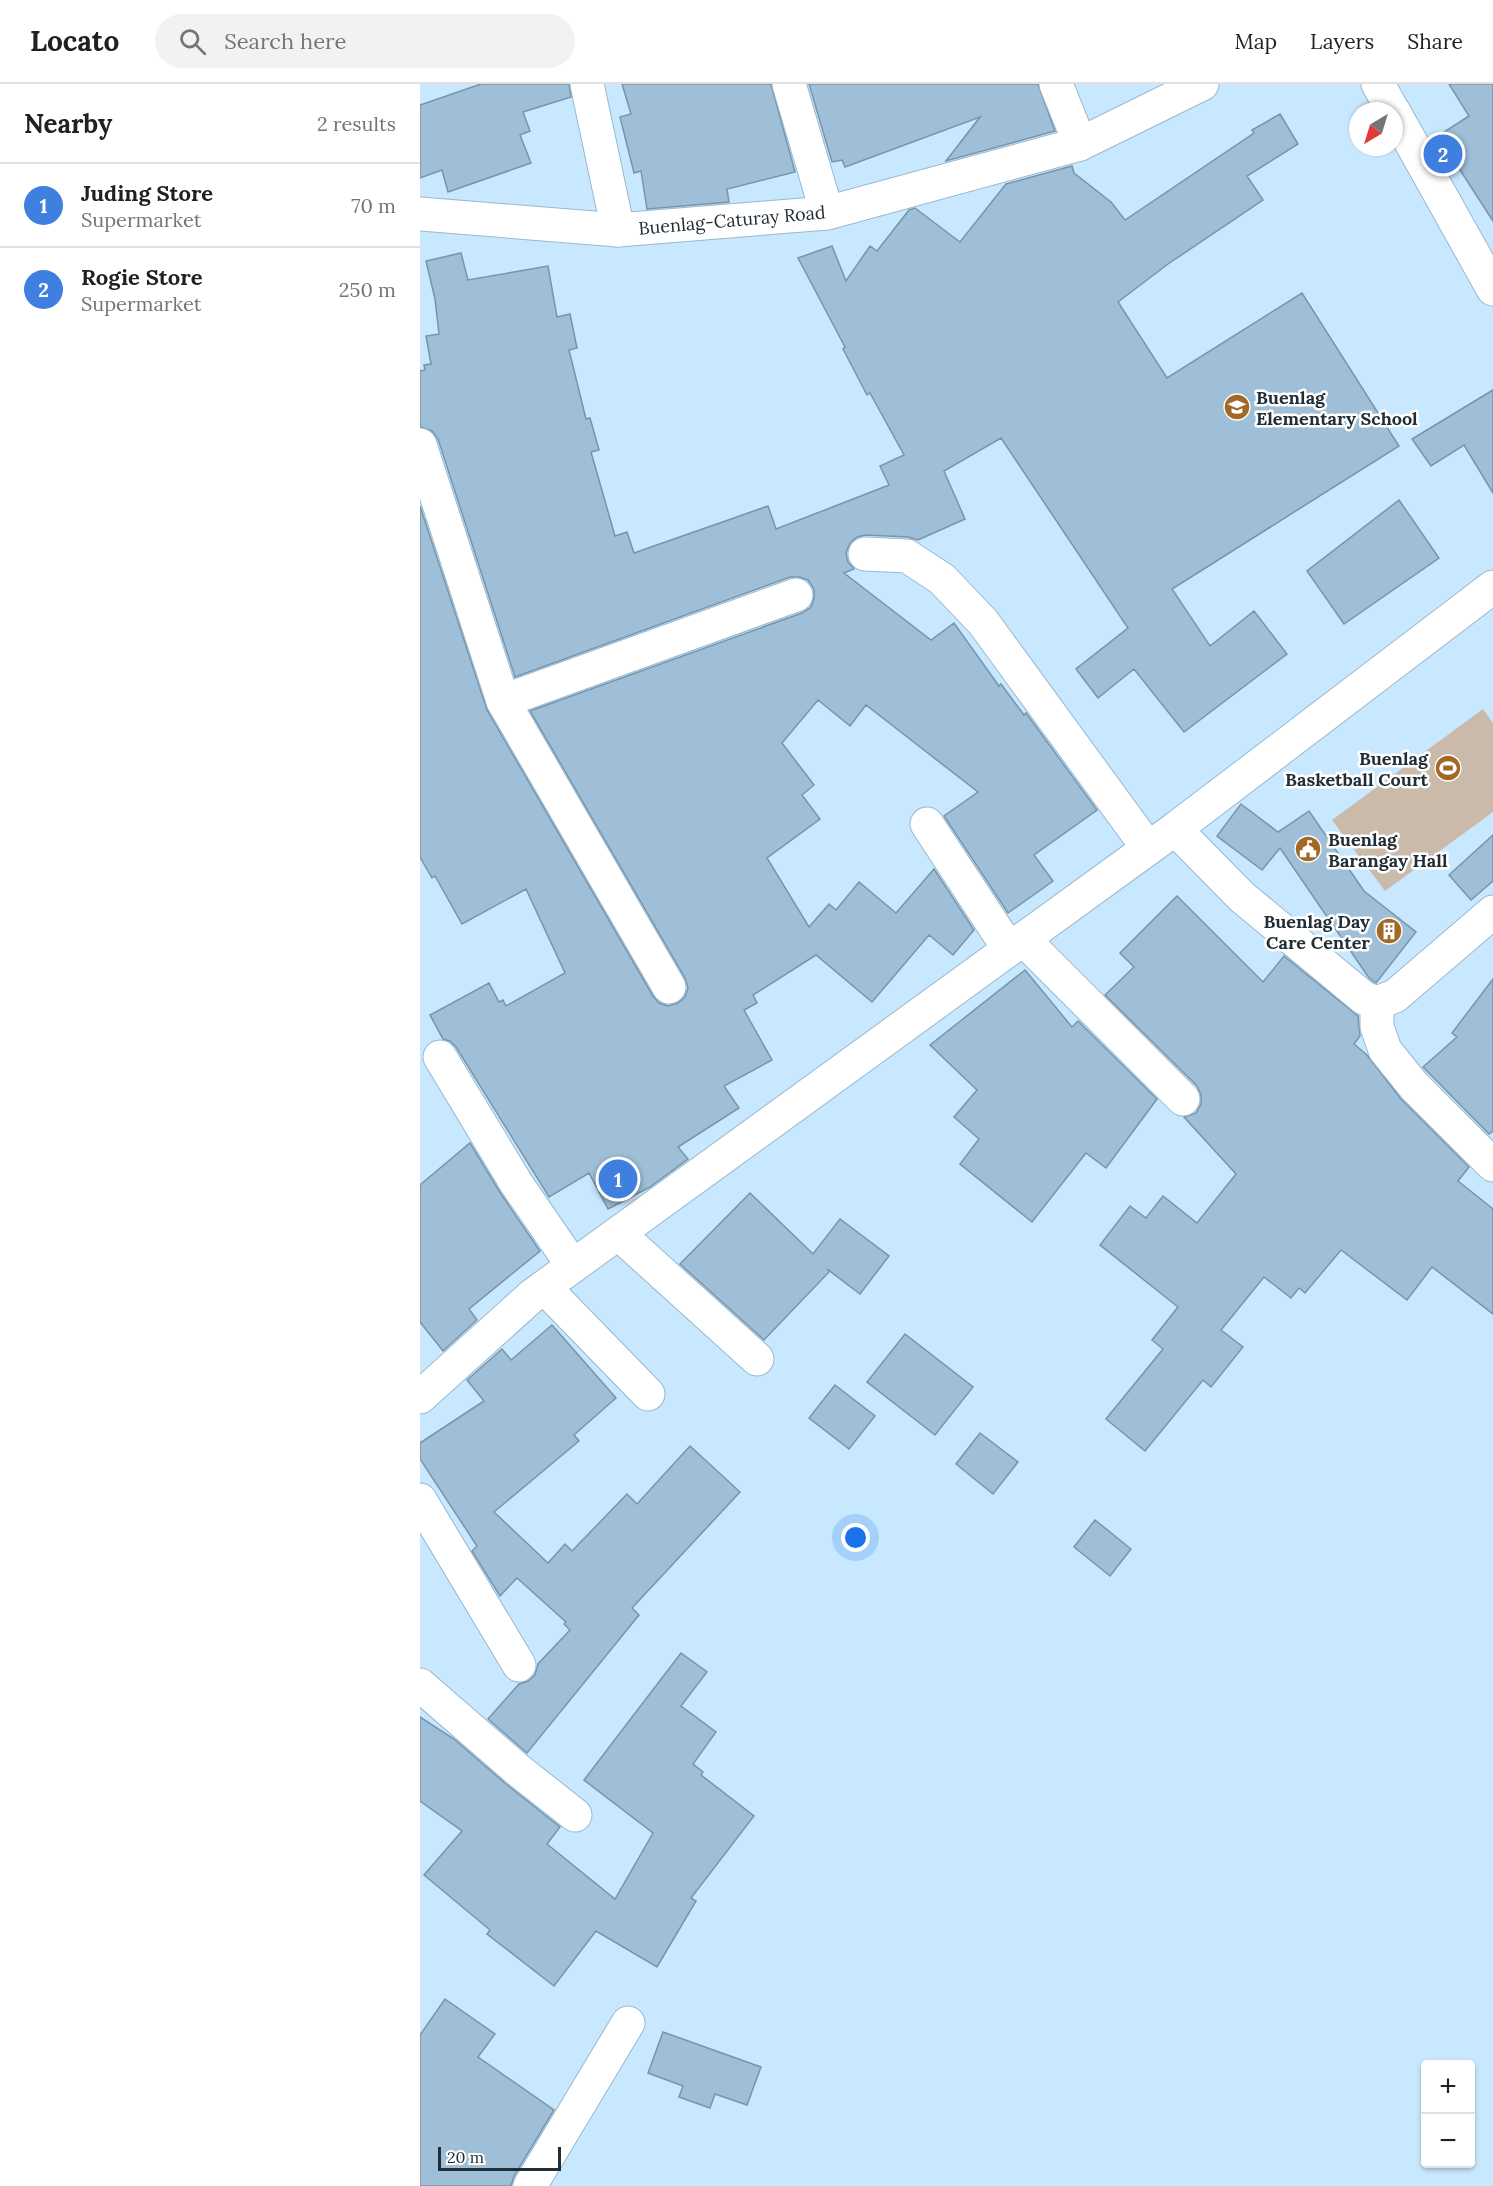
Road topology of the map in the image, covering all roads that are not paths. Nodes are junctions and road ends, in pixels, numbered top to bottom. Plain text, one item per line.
1 (587, 84) edge
2 (789, 84) edge
3 (1056, 84) edge
4 (1202, 84) edge
5 (1378, 84) edge
6 (1389, 102) edge
7 (1403, 127) edge
8 (1080, 144) junction
9 (827, 213) junction
10 (420, 214) edge
11 (618, 230) junction
12 (1493, 289) edge
13 (420, 445) edge
14 (865, 554) dead end
15 (1493, 587) edge
16 (796, 595) dead end
17 (503, 701) junction
18 (927, 824) dead end
19 (1175, 829) junction
20 (1148, 848) junction
21 (1493, 912) edge
22 (1016, 944) junction
23 (669, 987) dead end
24 (1377, 1003) junction
25 (440, 1057) dead end
26 (1182, 1100) dead end
27 (1493, 1165) edge
28 (619, 1234) junction
29 (573, 1266) junction
30 (544, 1287) junction
31 (757, 1359) dead end
32 (648, 1394) dead end
33 (420, 1397) edge
34 (420, 1500) edge
35 (519, 1665) dead end
36 (420, 1685) edge
37 (575, 1815) dead end
38 (628, 2023) dead end
39 (530, 2186) edge

1 - 11 street
2 - 9 street
3 - 8 street
4 - 8 street, Buenlag-Caturay Road
5 - 6 street
7 - 12 street
8 - 9 street, Buenlag-Caturay Road
9 - 11 street, Buenlag-Caturay Road
10 - 11 street, Buenlag-Caturay Road
13 - 17 street
14 - 20 street
15 - 19 street
16 - 17 street
17 - 23 street
18 - 22 street
19 - 20 street
19 - 24 street
20 - 22 street
21 - 24 street
22 - 26 street
22 - 28 street
24 - 27 street
25 - 29 street
28 - 29 street
28 - 31 street
29 - 30 street
30 - 32 street
30 - 33 street
34 - 35 street
36 - 37 street
38 - 39 street

